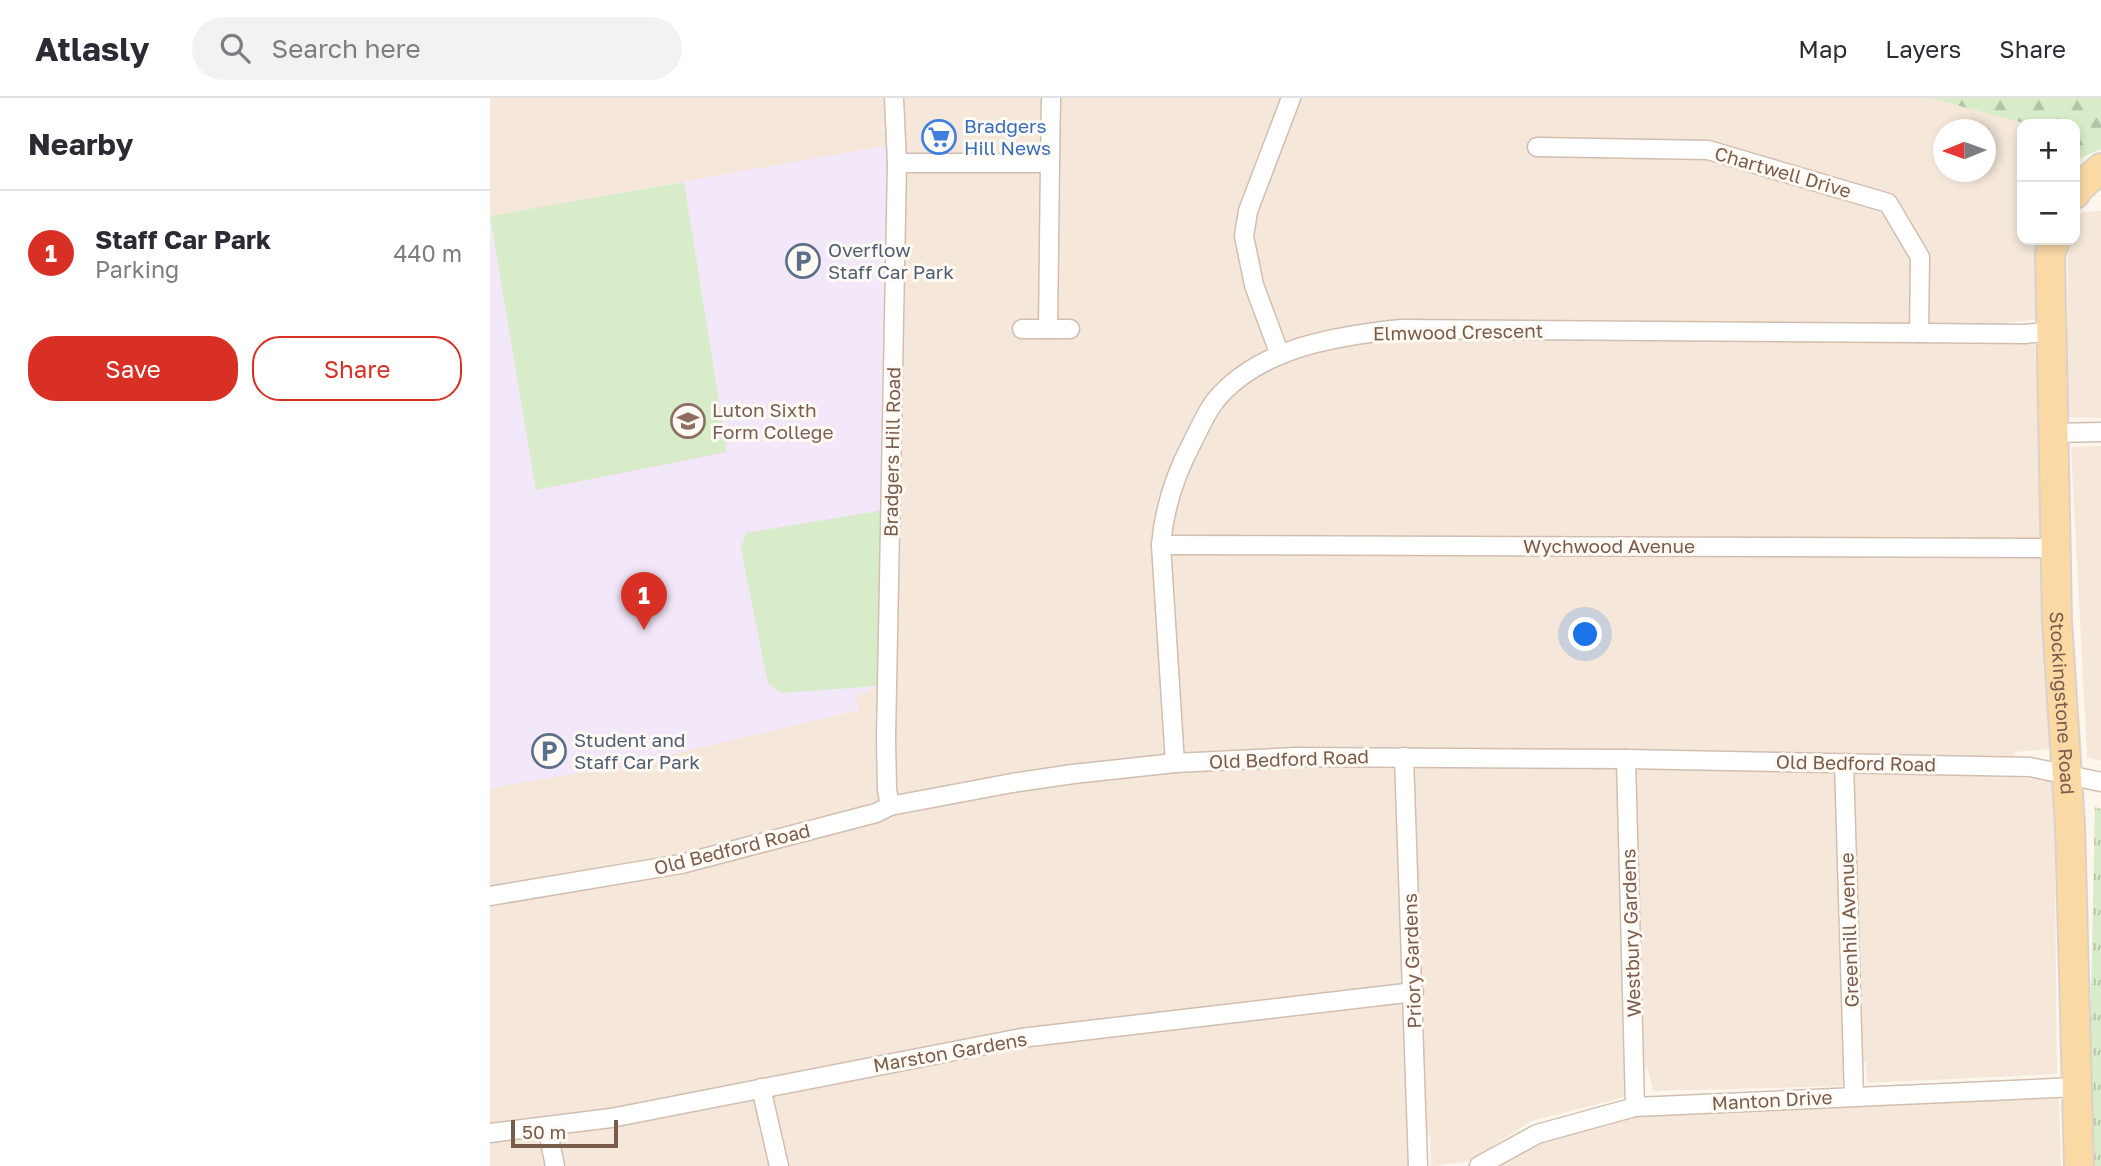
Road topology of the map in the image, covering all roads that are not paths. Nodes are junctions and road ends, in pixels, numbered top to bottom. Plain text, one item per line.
1 (894, 98) edge
2 (1051, 98) edge
3 (1291, 98) edge
4 (1537, 147) dead end
5 (897, 163) junction
6 (1050, 163) junction
7 (2101, 168) edge
8 (2080, 187) edge
9 (2053, 245) edge
10 (1022, 329) dead end
11 (1048, 329) junction
12 (1070, 329) dead end
13 (2052, 331) junction
14 (1919, 333) junction
15 (1280, 355) junction
16 (2101, 432) edge
17 (2054, 433) junction
18 (1161, 545) junction
19 (2056, 548) junction
20 (1404, 757) junction
21 (1626, 759) junction
22 (1175, 763) junction
23 (1844, 763) junction
24 (2065, 774) junction
25 (2101, 782) edge
26 (890, 806) junction
27 (490, 896) edge
28 (1414, 992) junction
29 (2076, 1087) junction
30 (761, 1088) junction
31 (1854, 1096) junction
32 (1635, 1107) junction
33 (547, 1127) junction
34 (490, 1133) edge
35 (555, 1166) edge
36 (779, 1166) edge
37 (1418, 1166) edge
38 (1479, 1166) edge
39 (2079, 1166) edge

1 - 5 street, Bradgers Hill Road
2 - 6 street
3 - 15 street
4 - 14 street, Chartwell Drive
5 - 6 street
5 - 26 street, Bradgers Hill Road
6 - 11 street
7 - 8 main road
9 - 13 main road, Stockingstone Road
10 - 11 street
11 - 12 street
13 - 14 street, Elmwood Crescent
13 - 17 main road, Stockingstone Road
14 - 15 street, Elmwood Crescent
15 - 18 street, Elmwood Crescent
16 - 17 street
17 - 19 main road, Stockingstone Road
18 - 19 street, Wychwood Avenue
18 - 22 street, Elmwood Crescent
19 - 24 main road, Stockingstone Road
20 - 21 street, Old Bedford Road
20 - 22 street, Old Bedford Road
20 - 28 street, Priory Gardens
21 - 23 street, Old Bedford Road
21 - 32 street, Westbury Gardens
22 - 26 street, Old Bedford Road
23 - 24 street, Old Bedford Road
23 - 31 street, Greenhill Avenue
24 - 25 street, Old Bedford Road
24 - 29 main road, Stockingstone Road
26 - 27 street, Old Bedford Road
28 - 30 street, Marston Gardens
28 - 37 street, Priory Gardens
29 - 31 street, Manton Drive
29 - 39 main road, Stockingstone Road
30 - 33 street, Marston Gardens
30 - 36 street
31 - 32 street, Manton Drive
32 - 38 street, Manton Drive
33 - 34 street, Marston Gardens
33 - 35 street

